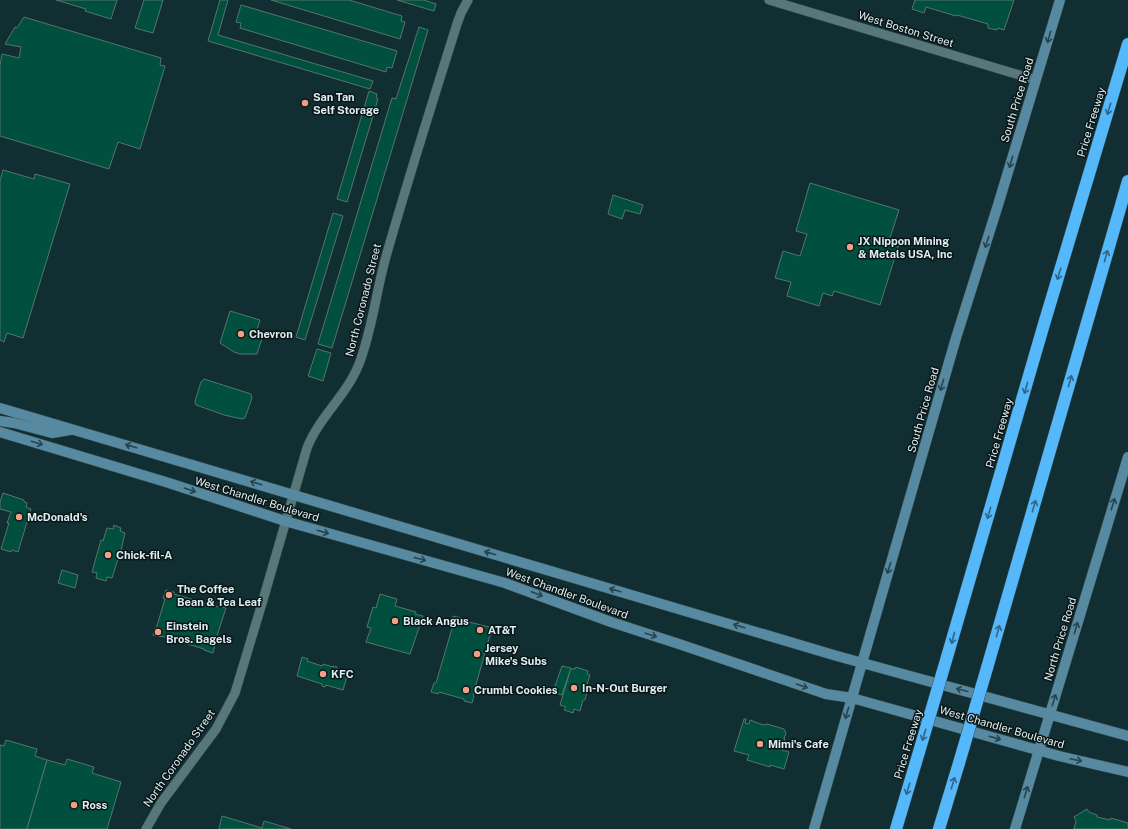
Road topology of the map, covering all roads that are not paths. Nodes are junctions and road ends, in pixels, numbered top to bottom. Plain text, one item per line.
1 (468, 0) edge
2 (769, 0) edge
3 (1060, 0) edge
4 (1128, 44) edge
5 (1036, 80) junction
6 (1128, 181) edge
7 (0, 408) edge
8 (0, 421) edge
9 (74, 430) junction
10 (0, 432) edge
11 (1128, 456) edge
12 (293, 494) junction
13 (285, 521) junction
14 (862, 662) junction
15 (852, 698) junction
16 (1050, 714) junction
17 (1128, 736) edge
18 (1039, 750) junction
19 (1128, 772) edge
20 (146, 829) edge
21 (814, 829) edge
22 (896, 829) edge
23 (939, 829) edge
24 (1015, 829) edge

1 - 12 street, North Coronado Street
2 - 5 street, West Boston Street
3 -> 5 main road, South Price Road
4 -> 22 highway, Price Freeway, bridge
5 -> 14 main road, South Price Road
23 -> 6 highway, bridge
7 - 9 main road, West Chandler Boulevard
8 - 9 main road
12 -> 9 main road, West Chandler Boulevard
10 -> 13 main road, West Chandler Boulevard
16 -> 11 main road, North Price Road
12 - 13 street, North Coronado Street
14 -> 12 main road, West Chandler Boulevard
13 -> 15 main road, West Chandler Boulevard
13 - 20 street, North Coronado Street
14 - 15 main road, South Price Road
16 -> 14 main road, West Chandler Boulevard
15 -> 18 main road, West Chandler Boulevard
15 -> 21 main road, South Price Road
16 - 17 main road, West Chandler Boulevard
16 - 18 main road, North Price Road
18 -> 19 main road, West Chandler Boulevard
24 -> 18 main road, North Price Road

